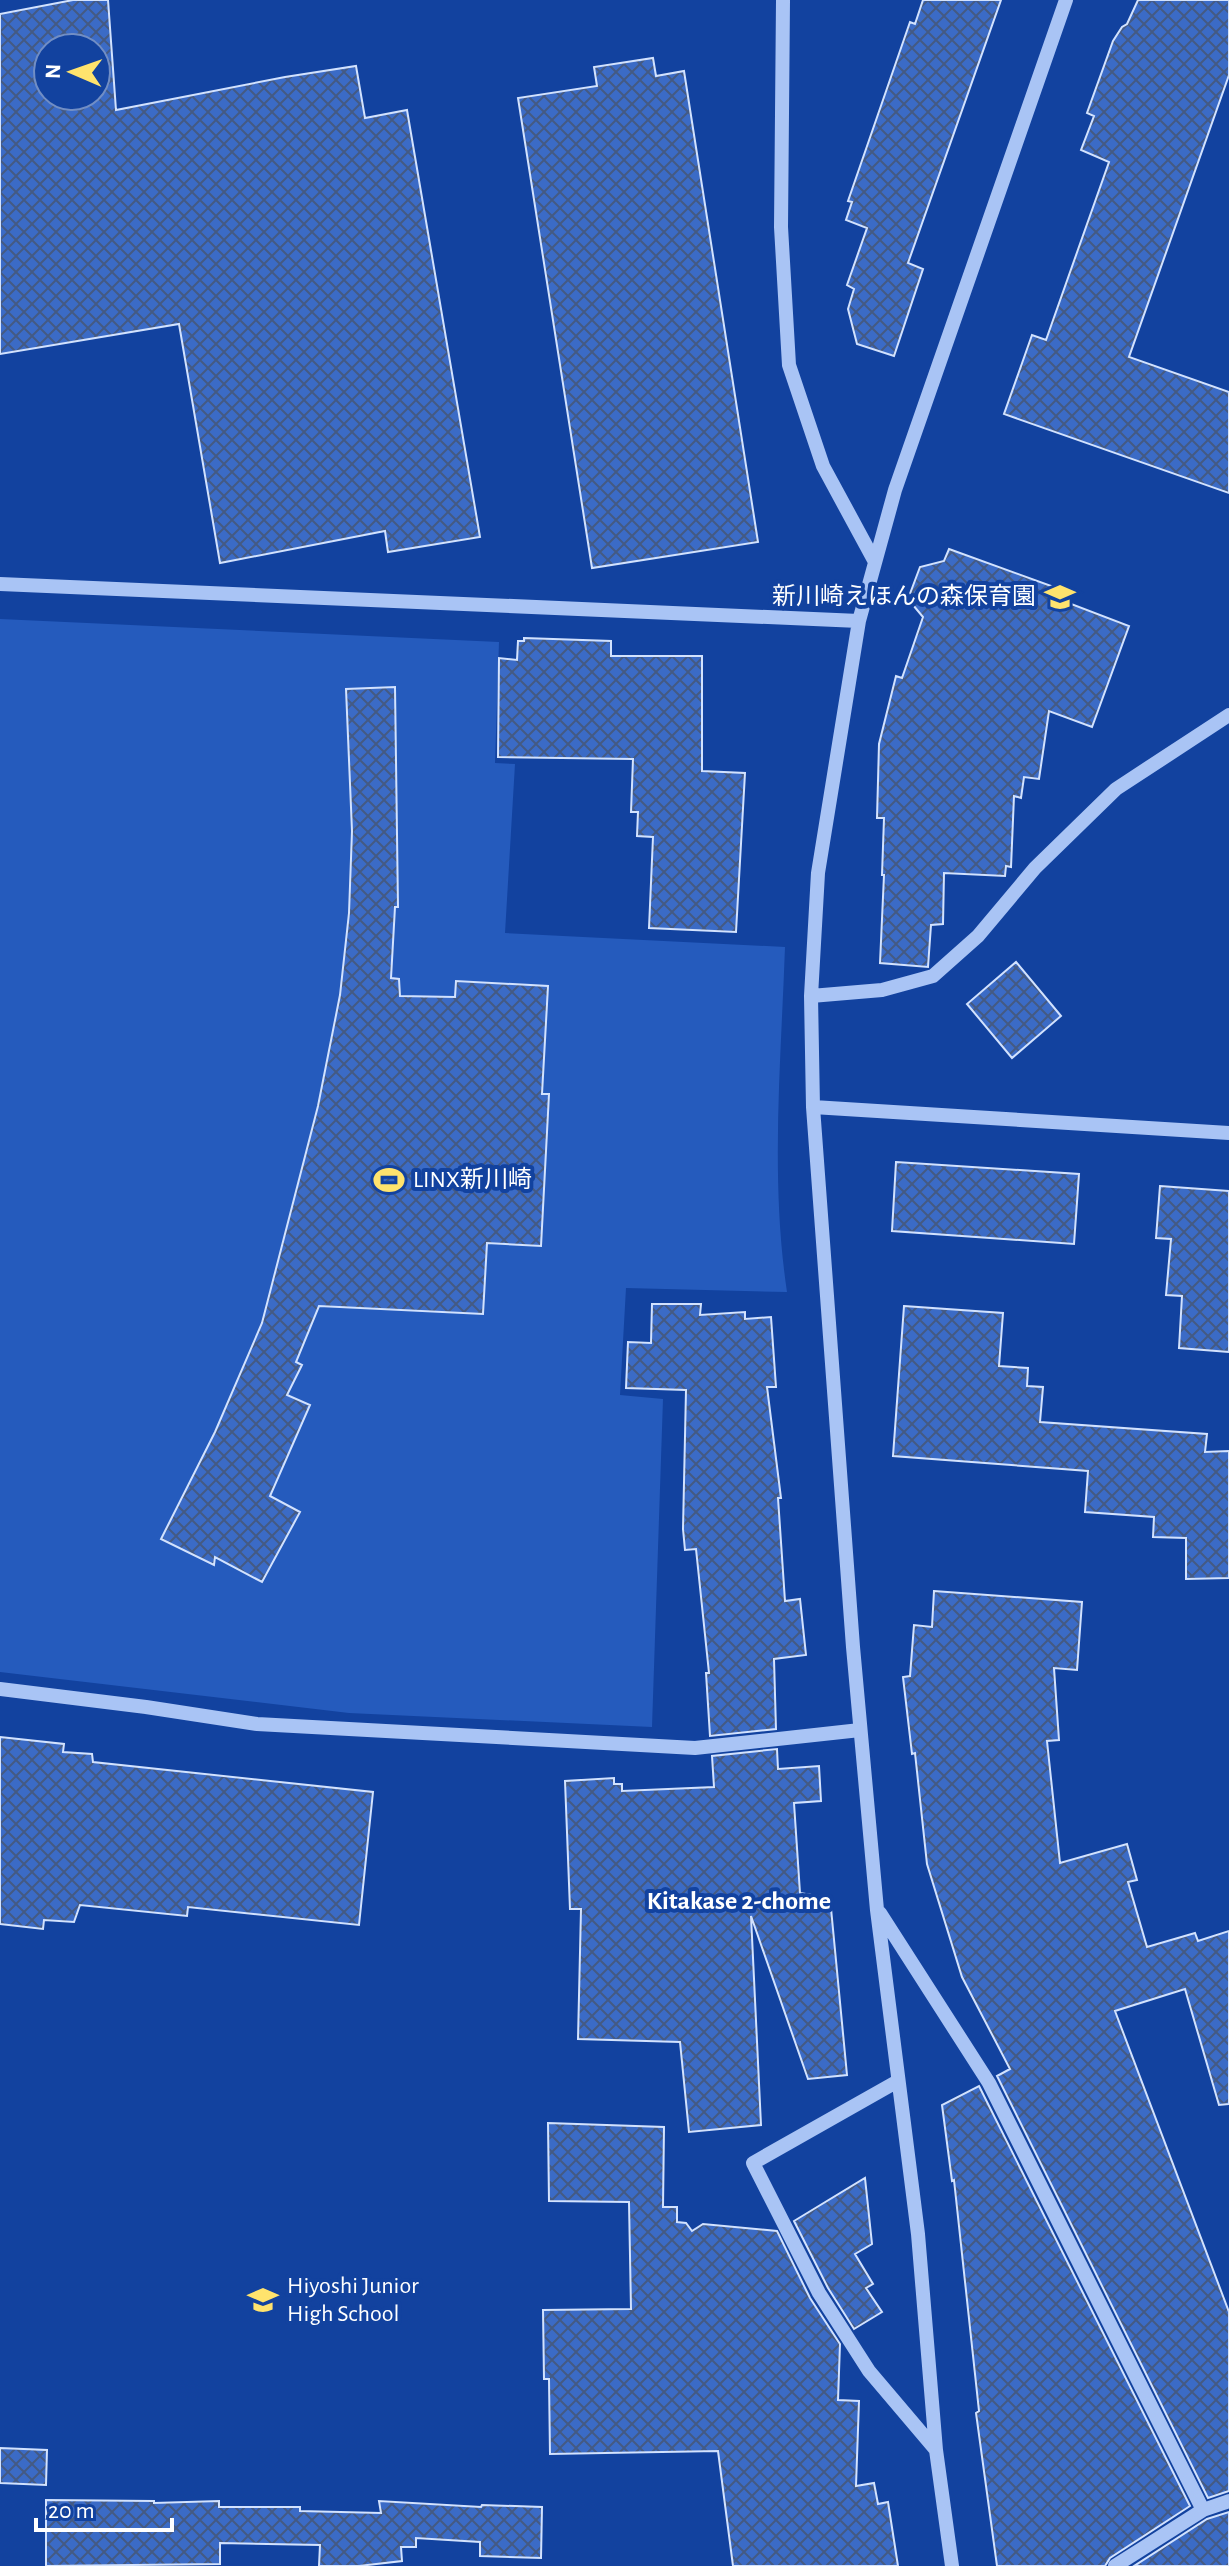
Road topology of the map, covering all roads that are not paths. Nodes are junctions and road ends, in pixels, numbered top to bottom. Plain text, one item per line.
1 (783, 0) edge
2 (1066, 0) edge
3 (875, 562) junction
4 (0, 584) edge
5 (859, 621) junction
6 (1229, 715) edge
7 (811, 996) junction
8 (813, 1107) junction
9 (1229, 1133) edge
10 (0, 1689) edge
11 (860, 1730) junction
12 (877, 1910) junction
13 (898, 2081) junction
14 (936, 2450) junction
15 (1229, 2501) edge
16 (1203, 2510) junction
17 (952, 2566) edge
18 (1115, 2566) edge

1 - 3 street
2 - 3 street
3 - 5 street
4 - 5 street
5 - 7 street
6 - 7 street
7 - 8 street
8 - 9 street
8 - 11 street
10 - 11 street
11 - 12 street
12 - 13 street
12 - 16 street
13 - 14 street
13 - 14 street
14 - 17 street
15 - 16 street
16 - 18 street

